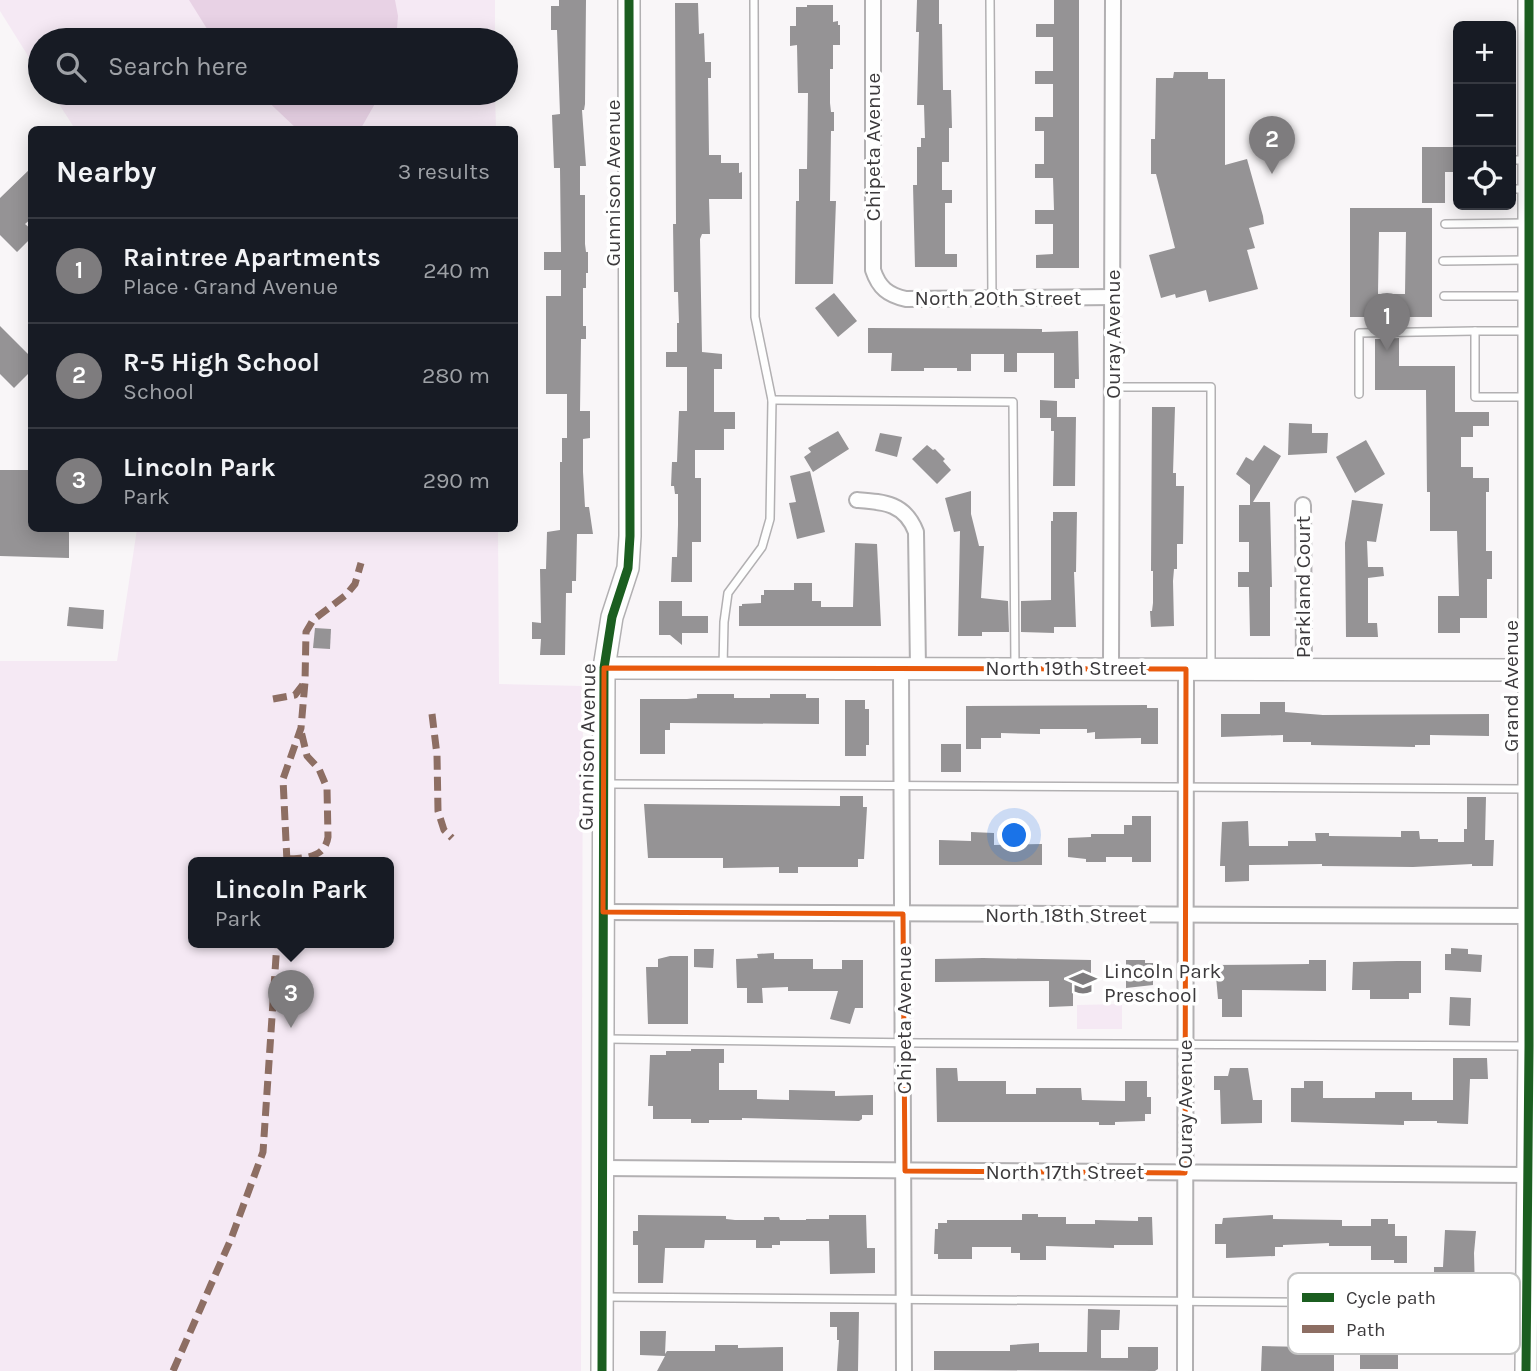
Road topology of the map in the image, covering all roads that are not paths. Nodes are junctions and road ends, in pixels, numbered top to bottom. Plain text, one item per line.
1 (629, 0) edge
2 (754, 0) edge
3 (873, 0) edge
4 (990, 0) edge
5 (1113, 0) edge
6 (1529, 0) edge
7 (1533, 133) edge
8 (1520, 160) edge
9 (1520, 190) edge
10 (1529, 223) junction
11 (1445, 224) dead end
12 (1529, 260) junction
13 (1443, 261) dead end
14 (884, 290) joint
15 (1444, 296) dead end
16 (1529, 296) junction
17 (992, 298) junction
18 (1113, 298) junction
19 (1475, 331) junction
20 (1529, 331) junction
21 (1113, 387) junction
22 (1359, 394) dead end
23 (1529, 397) junction
24 (772, 400) junction
25 (856, 500) dead end
26 (1303, 505) dead end
27 (1533, 640) edge
28 (604, 668) junction
29 (723, 668) junction
30 (1015, 668) junction
31 (1111, 668) junction
32 (910, 669) junction
33 (1186, 669) junction
34 (1211, 669) junction
35 (1304, 670) junction
36 (1529, 670) junction
37 (603, 784) junction
38 (902, 787) junction
39 (1186, 787) junction
40 (1529, 789) junction
41 (603, 912) junction
42 (903, 914) junction
43 (1185, 915) junction
44 (1529, 916) junction
45 (602, 1038) junction
46 (904, 1043) junction
47 (1185, 1044) junction
48 (1529, 1046) junction
49 (1531, 1162) edge
50 (602, 1168) junction
51 (905, 1171) junction
52 (1185, 1173) junction
53 (602, 1297) junction
54 (904, 1299) junction
55 (1185, 1301) junction
56 (1288, 1302) edge
57 (1520, 1304) edge
58 (1526, 1304) junction
59 (602, 1371) edge
60 (904, 1371) edge
61 (1185, 1371) edge
62 (1526, 1371) edge

1 - 28 street, Gunnison Avenue
2 - 24 lane
3 - 14 street, Chipeta Avenue
4 - 17 lane
5 - 18 street, Ouray Avenue
6 - 7 street, Grand Avenue
7 - 8 street, Grand Avenue
8 - 9 street, Grand Avenue
9 - 10 street, Grand Avenue
10 - 11 lane
10 - 12 street, Grand Avenue
12 - 13 lane
12 - 16 street, Grand Avenue
14 - 17 street, North 20th Street
15 - 16 lane
16 - 20 street, Grand Avenue
17 - 18 street, North 20th Street
18 - 21 street, Ouray Avenue
19 - 20 lane
19 - 22 lane
19 - 23 lane
20 - 23 street, Grand Avenue
21 - 31 street, Ouray Avenue
21 - 34 lane
23 - 27 street, Grand Avenue
24 - 29 lane
24 - 30 lane
25 - 32 street, Chipeta Avenue
26 - 35 street, Parkland Court
27 - 36 street, Grand Avenue
28 - 29 street, North 19th Street
28 - 37 street, Gunnison Avenue
29 - 32 street, North 19th Street
30 - 31 street, North 19th Street
30 - 32 street, North 19th Street
31 - 33 street, North 19th Street
32 - 38 street, Chipeta Avenue
33 - 34 street, North 19th Street
33 - 39 street, Ouray Avenue
34 - 35 street, North 19th Street
35 - 36 street, North 19th Street
36 - 40 street, Grand Avenue
37 - 38 lane
37 - 41 street, Gunnison Avenue
38 - 39 lane
38 - 42 street, Chipeta Avenue
39 - 40 lane
39 - 43 street, Ouray Avenue
40 - 44 street, Grand Avenue
41 - 42 street, North 18th Street
41 - 45 street, Gunnison Avenue
42 - 43 street, North 18th Street
42 - 46 street, Chipeta Avenue
43 - 44 street, North 18th Street
43 - 47 street, Ouray Avenue
44 - 48 street, Grand Avenue
45 - 46 lane
45 - 50 street, Gunnison Avenue
46 - 47 lane
46 - 51 street, Chipeta Avenue
47 - 48 lane
47 - 52 street, Ouray Avenue
48 - 49 street, Grand Avenue
49 - 52 street, North 17th Street
49 - 58 street, Grand Avenue
50 - 51 street, North 17th Street
50 - 53 street, Gunnison Avenue
51 - 52 street, North 17th Street
51 - 54 street, Chipeta Avenue
52 - 55 street, Ouray Avenue
53 - 54 lane
53 - 59 street, Gunnison Avenue
54 - 55 lane
54 - 60 street, Chipeta Avenue
55 - 56 lane
55 - 61 street, Ouray Avenue
57 - 58 lane
58 - 62 street, Grand Avenue

